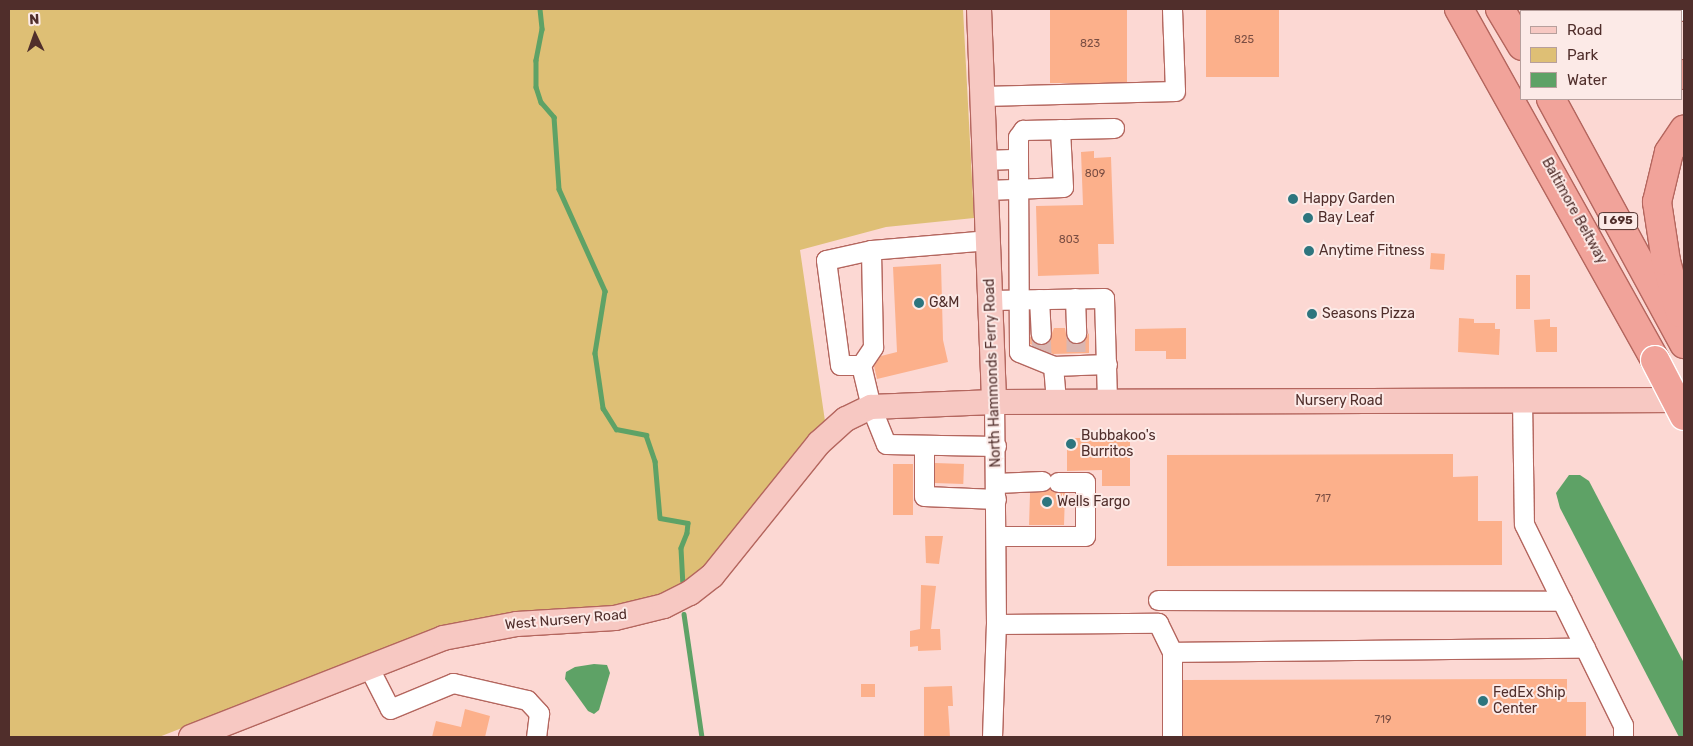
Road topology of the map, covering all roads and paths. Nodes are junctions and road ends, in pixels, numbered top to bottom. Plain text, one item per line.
1 (979, 9) edge
2 (1172, 9) edge
3 (1438, 9) edge
4 (1459, 9) edge
5 (1500, 9) edge
6 (1520, 43) edge
7 (983, 96) junction
8 (1552, 100) edge
9 (1114, 128) dead end
10 (1060, 129) junction
11 (1684, 130) edge
12 (1532, 135) junction
13 (1018, 159) junction
14 (985, 160) junction
15 (1019, 189) junction
16 (987, 190) junction
17 (989, 249) junction
18 (871, 250) junction
19 (1019, 256) junction
20 (1075, 298) junction
21 (1018, 299) junction
22 (1039, 299) junction
23 (991, 300) junction
24 (1684, 329) edge
25 (1076, 333) tunnel mouth
26 (1041, 334) tunnel mouth
27 (993, 337) junction
28 (1018, 337) junction
29 (1684, 344) edge
30 (1046, 361) junction
31 (1107, 364) junction
32 (862, 365) junction
33 (1522, 400) junction
34 (1684, 400) edge
35 (994, 402) junction
36 (1056, 402) junction
37 (1107, 402) junction
38 (871, 406) junction
39 (1684, 416) edge
40 (924, 444) junction
41 (996, 446) junction
42 (996, 491) junction
43 (996, 536) junction
44 (1158, 600) dead end
45 (1562, 601) junction
46 (996, 624) junction
47 (1585, 648) junction
48 (1172, 652) junction
49 (368, 666) junction
50 (191, 737) edge
51 (536, 737) edge
52 (992, 737) edge
53 (1172, 737) edge
54 (1623, 737) edge

1 - 7 main road, North Hammonds Ferry Road
2 - 7 street
3 - 12 highway
4 - 12 highway, Baltimore Beltway / I 695
5 - 6 highway
7 - 14 main road, North Hammonds Ferry Road
8 - 29 highway, I 695
9 - 10 street
10 - 13 street
10 - 15 street
11 - 24 highway
12 - 39 highway, Baltimore Beltway / I 695, bridge
13 - 14 street
13 - 15 street
14 - 16 main road, North Hammonds Ferry Road
15 - 16 street
15 - 19 street
16 - 17 main road, North Hammonds Ferry Road
17 - 18 street
17 - 19 street
17 - 23 main road, North Hammonds Ferry Road
18 - 32 street
18 - 32 street
19 - 21 street
20 - 22 street
20 - 25 street
20 - 31 street
21 - 22 street
21 - 23 street
21 - 28 street
22 - 26 street
23 - 27 main road, North Hammonds Ferry Road
27 - 28 street
27 - 35 main road, North Hammonds Ferry Road
28 - 30 street
30 - 31 street
30 - 36 street
31 - 37 street
32 - 38 street
33 - 34 main road, Nursery Road
33 - 37 main road, Nursery Road
33 - 45 street
35 - 36 main road, Nursery Road
35 - 38 main road, West Nursery Road
35 - 41 street, North Hammonds Ferry Road
36 - 37 main road, Nursery Road
38 - 40 street
38 - 49 main road, West Nursery Road
40 - 41 street
40 - 42 street
41 - 42 street, North Hammonds Ferry Road
42 - 43 street, North Hammonds Ferry Road
42 - 43 street
43 - 46 street, North Hammonds Ferry Road
44 - 45 street
45 - 47 street
46 - 48 street
46 - 52 street, North Hammonds Ferry Road
47 - 48 street
47 - 54 street
48 - 53 street
49 - 50 main road, West Nursery Road
49 - 51 street

